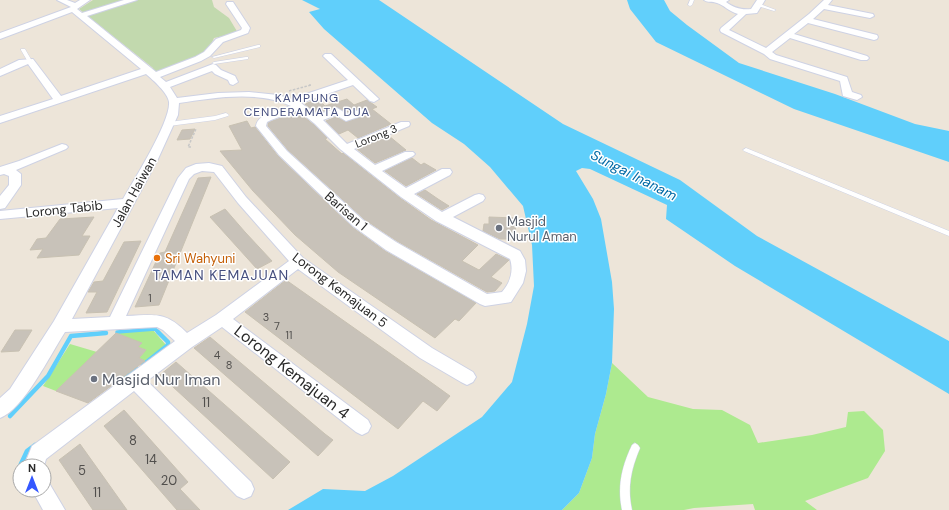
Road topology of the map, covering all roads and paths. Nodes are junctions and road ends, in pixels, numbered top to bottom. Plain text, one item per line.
1 (61, 0) edge
2 (86, 0) edge
3 (133, 0) edge
4 (692, 0) edge
5 (708, 0) edge
6 (722, 1) edge
7 (760, 3) edge
8 (826, 3) edge
9 (230, 4) dead end
10 (690, 5) dead end
11 (77, 10) junction
12 (774, 10) dead end
13 (742, 14) junction
14 (870, 16) dead end
15 (807, 20) junction
16 (788, 35) junction
17 (0, 36) edge
18 (874, 37) dead end
19 (258, 46) dead end
20 (23, 50) dead end
21 (767, 52) junction
22 (328, 56) dead end
23 (202, 57) junction
24 (246, 58) dead end
25 (864, 58) dead end
26 (30, 61) junction
27 (213, 62) junction
28 (151, 73) junction
29 (0, 74) edge
30 (355, 81) junction
31 (233, 82) dead end
32 (316, 83) dead end
33 (164, 86) junction
34 (270, 97) junction
35 (857, 97) dead end
36 (58, 99) junction
37 (374, 99) dead end
38 (174, 101) junction
39 (295, 104) junction
40 (363, 112) dead end
41 (226, 115) dead end
42 (315, 119) junction
43 (0, 120) edge
44 (200, 120) junction
45 (169, 124) junction
46 (405, 124) dead end
47 (62, 147) dead end
48 (191, 147) dead end
49 (346, 148) junction
50 (746, 150) dead end
51 (409, 154) dead end
52 (3, 170) edge
53 (374, 170) junction
54 (446, 172) dead end
55 (405, 194) junction
56 (479, 198) dead end
57 (128, 202) junction
58 (0, 205) edge
59 (0, 215) edge
60 (441, 218) junction
61 (949, 234) edge
62 (298, 262) junction
63 (222, 319) junction
64 (115, 323) junction
65 (60, 326) junction
66 (186, 342) junction
67 (467, 377) dead end
68 (135, 381) junction
69 (0, 410) edge
70 (362, 426) dead end
71 (635, 448) dead end
72 (39, 458) edge
73 (244, 489) dead end
74 (47, 498) edge
75 (55, 510) edge
76 (627, 510) edge

1 - 11 street
2 - 11 street
3 - 11 street
4 - 10 lane
5 - 6 street
6 - 13 street
7 - 12 lane
7 - 13 street
8 - 14 street
8 - 15 street
9 - 23 street
11 - 17 street
11 - 28 street
13 - 21 street
15 - 16 street
15 - 18 street
16 - 21 street
16 - 25 street
19 - 27 lane
20 - 26 lane
21 - 35 street
22 - 30 street
23 - 27 street
23 - 28 street
24 - 27 lane
26 - 29 street
26 - 36 street
27 - 31 street
27 - 33 street
28 - 33 street
28 - 36 street
30 - 37 street
30 - 39 street
32 - 34 path
33 - 38 street
34 - 38 street
34 - 39 street
36 - 43 street
38 - 45 street, Jalan Haiwan
39 - 42 street
39 - 60 street, Barisan 1
40 - 42 street
41 - 44 lane
42 - 49 street
44 - 45 lane
44 - 48 path
45 - 57 street, Jalan Haiwan
46 - 49 street, Lorong 3
47 - 52 street
49 - 53 street
50 - 61 lane
51 - 53 street
52 - 58 street
53 - 55 street
54 - 55 street
55 - 60 street
56 - 60 street
57 - 59 street, Lorong Tabib
57 - 65 street, Jalan Haiwan
62 - 63 street
62 - 64 street, Lorong Kemajuan 5
62 - 67 street, Lorong Kemajuan 5
63 - 66 street
63 - 70 street, Lorong Kemajuan 4
64 - 65 street
64 - 66 street
65 - 69 street, Jalan Haiwan
66 - 68 street
68 - 72 street
68 - 73 street
71 - 76 lane
74 - 75 street

